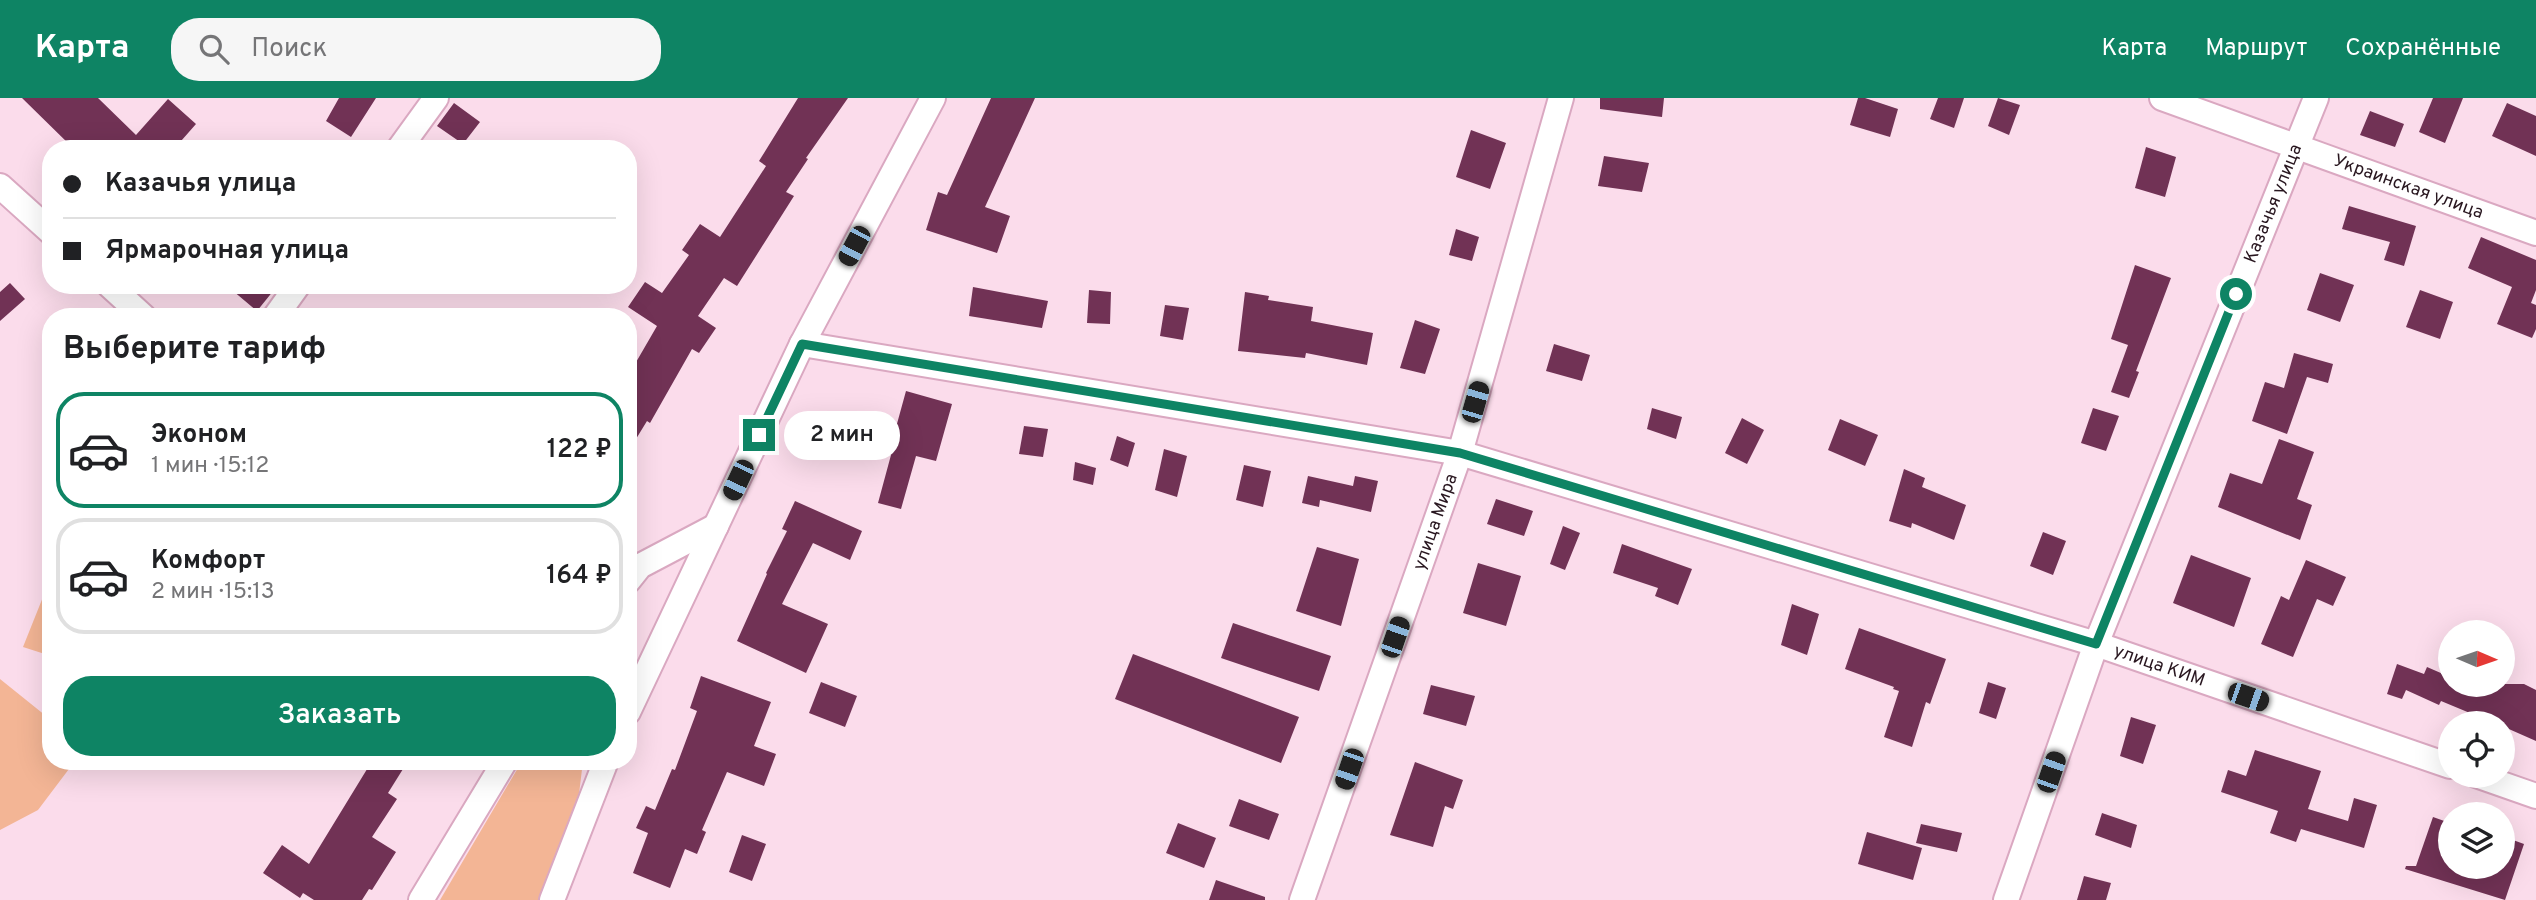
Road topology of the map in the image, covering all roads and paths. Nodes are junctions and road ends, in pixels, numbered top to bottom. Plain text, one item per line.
1 (436, 98) edge
2 (933, 98) edge
3 (1561, 98) edge
4 (2162, 98) edge
5 (2316, 98) edge
6 (405, 140) edge
7 (2296, 144) junction
8 (0, 186) edge
9 (42, 224) edge
10 (2536, 233) edge
11 (119, 294) edge
12 (134, 308) edge
13 (802, 344) junction
14 (1460, 453) junction
15 (716, 526) junction
16 (637, 569) edge
17 (2096, 644) junction
18 (637, 693) edge
19 (2438, 762) edge
20 (500, 770) edge
21 (603, 770) edge
22 (2513, 788) edge
23 (2536, 796) edge
24 (421, 900) edge
25 (552, 900) edge
26 (1302, 900) edge
27 (2006, 900) edge

1 - 6 street
2 - 13 street
3 - 14 street, улица Мира
4 - 7 street, Украинская улица
5 - 7 street, Казачья улица
7 - 10 street, Украинская улица
7 - 17 street, Казачья улица
8 - 9 street
11 - 12 street
13 - 14 street, улица КИМ
13 - 15 street
14 - 17 street, улица КИМ
14 - 26 street, улица Мира
15 - 16 street
15 - 18 street
17 - 19 street, улица КИМ
17 - 27 street, Казачья улица
20 - 24 street
21 - 25 street
22 - 23 street

